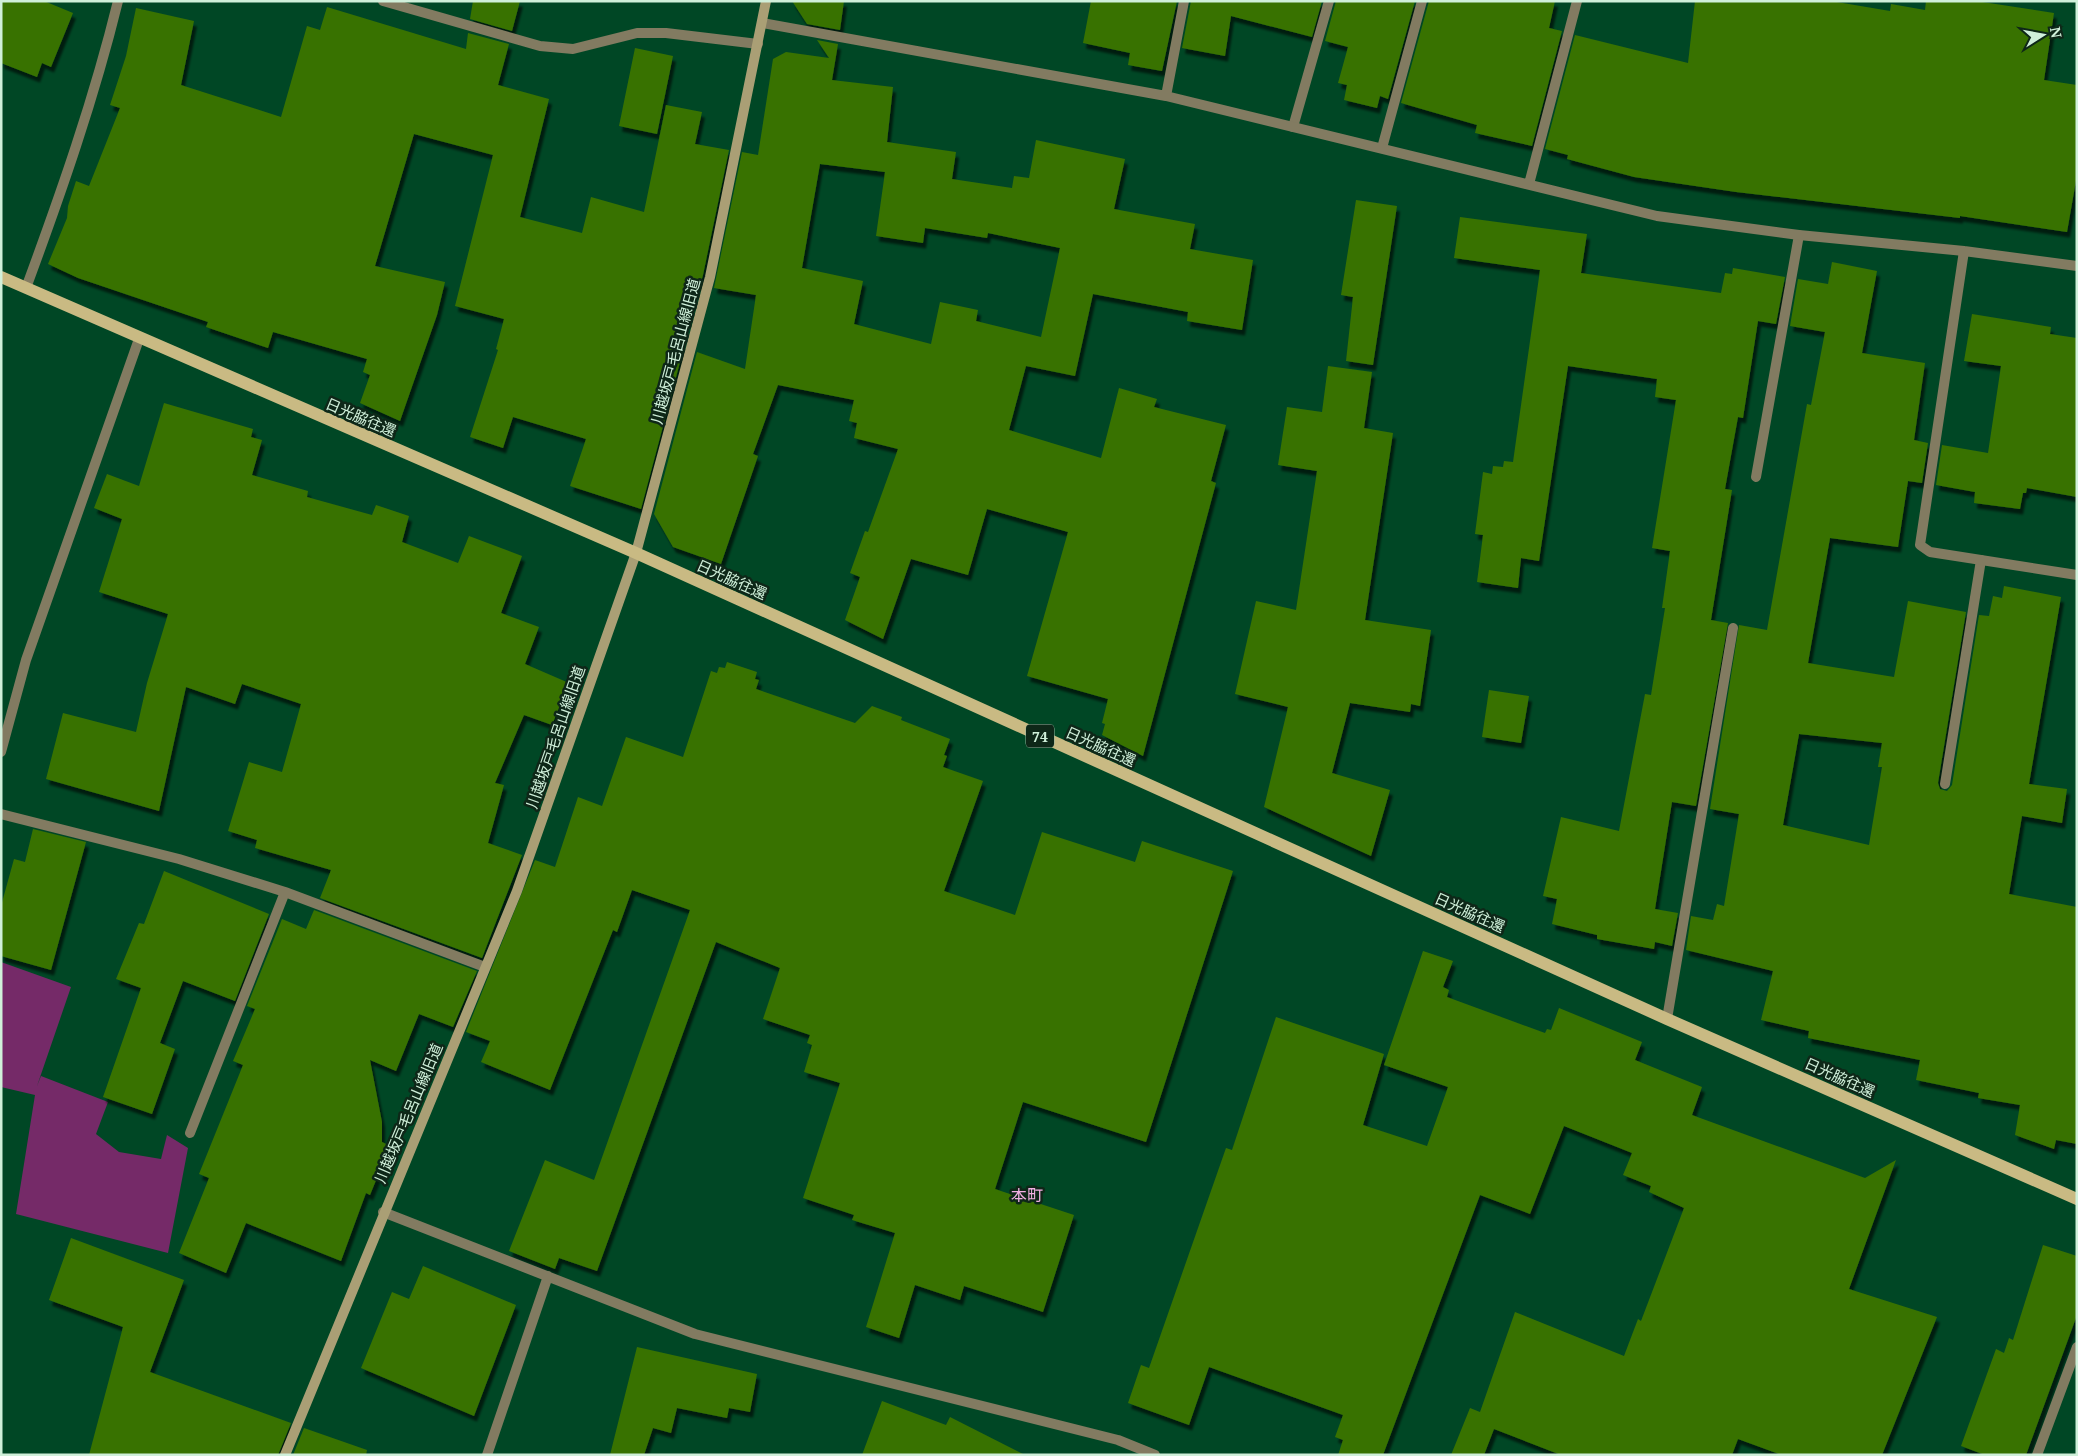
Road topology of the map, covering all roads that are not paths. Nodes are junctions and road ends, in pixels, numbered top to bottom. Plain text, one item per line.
1 (118, 1) edge
2 (383, 1) edge
3 (766, 1) edge
4 (1184, 1) edge
5 (1329, 1) edge
6 (1422, 1) edge
7 (1577, 1) edge
8 (762, 23) junction
9 (758, 44) junction
10 (1166, 96) junction
11 (1292, 127) junction
12 (1382, 148) junction
13 (1530, 184) junction
14 (1799, 235) junction
15 (1964, 251) junction
16 (2077, 266) edge
17 (1, 277) edge
18 (26, 288) junction
19 (139, 339) junction
20 (1756, 477) dead end
21 (636, 553) junction
22 (1981, 560) junction
23 (2077, 575) edge
24 (1733, 628) dead end
25 (1, 752) edge
26 (1945, 784) dead end
27 (1, 814) edge
28 (285, 892) junction
29 (485, 967) junction
30 (1667, 1019) junction
31 (190, 1133) dead end
32 (2077, 1199) edge
33 (383, 1212) junction
34 (548, 1276) junction
35 (2077, 1347) edge
36 (285, 1455) edge
37 (487, 1455) edge
38 (1155, 1455) edge
39 (2037, 1455) edge

1 - 18 street
2 - 9 street
3 - 8 street, 川越坂戸毛呂山線旧道
4 - 10 street
5 - 11 street
6 - 12 street
7 - 13 street
8 - 9 street, 川越坂戸毛呂山線旧道
8 - 10 street
9 - 21 street, 川越坂戸毛呂山線旧道
10 - 11 street
11 - 12 street
12 - 13 street
13 - 14 street
14 - 15 street
14 - 20 street
15 - 16 street
15 - 22 street
17 - 18 main road, 日光脇往還 / 74
18 - 19 main road, 日光脇往還 / 74
19 - 21 main road, 日光脇往還 / 74
19 - 25 street
21 - 29 street, 川越坂戸毛呂山線旧道
21 - 30 main road, 日光脇往還 / 74
22 - 23 street
22 - 26 street
24 - 30 street
27 - 28 street
28 - 29 street
28 - 31 street
29 - 33 street, 川越坂戸毛呂山線旧道
30 - 32 main road, 日光脇往還 / 74
33 - 34 street
33 - 36 street, 川越坂戸毛呂山線旧道
34 - 37 street
34 - 38 street
35 - 39 street

